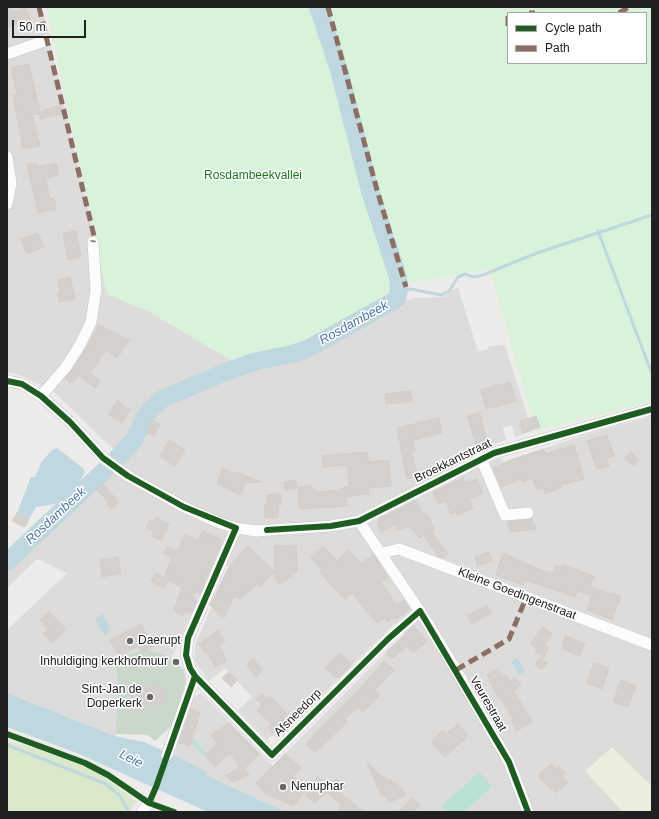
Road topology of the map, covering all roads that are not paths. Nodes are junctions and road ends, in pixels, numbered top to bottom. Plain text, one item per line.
1 (47, 40) dead end
2 (7, 54) edge
3 (7, 157) edge
4 (7, 204) edge
5 (93, 242) dead end
6 (7, 381) edge
7 (41, 396) junction
8 (652, 409) edge
9 (481, 458) junction
10 (528, 513) dead end
11 (359, 521) junction
12 (236, 528) junction
13 (382, 553) junction
14 (420, 611) junction
15 (652, 645) edge
16 (195, 676) junction
17 (167, 755) dead end
18 (528, 812) edge

1 - 2 street
3 - 4 street
5 - 7 street
6 - 7 street, Broekkantstraat
7 - 12 street, Broekkantstraat
8 - 9 street, Broekkantstraat
9 - 10 street
9 - 11 street, Broekkantstraat
11 - 12 street, Broekkantstraat
11 - 13 street, Veurestraat
12 - 16 street, Afsneedorp
13 - 14 street, Veurestraat
13 - 15 street, Kleine Goedingenstraat
14 - 16 street, Afsneedorp
14 - 18 street, Veurestraat
16 - 17 street

